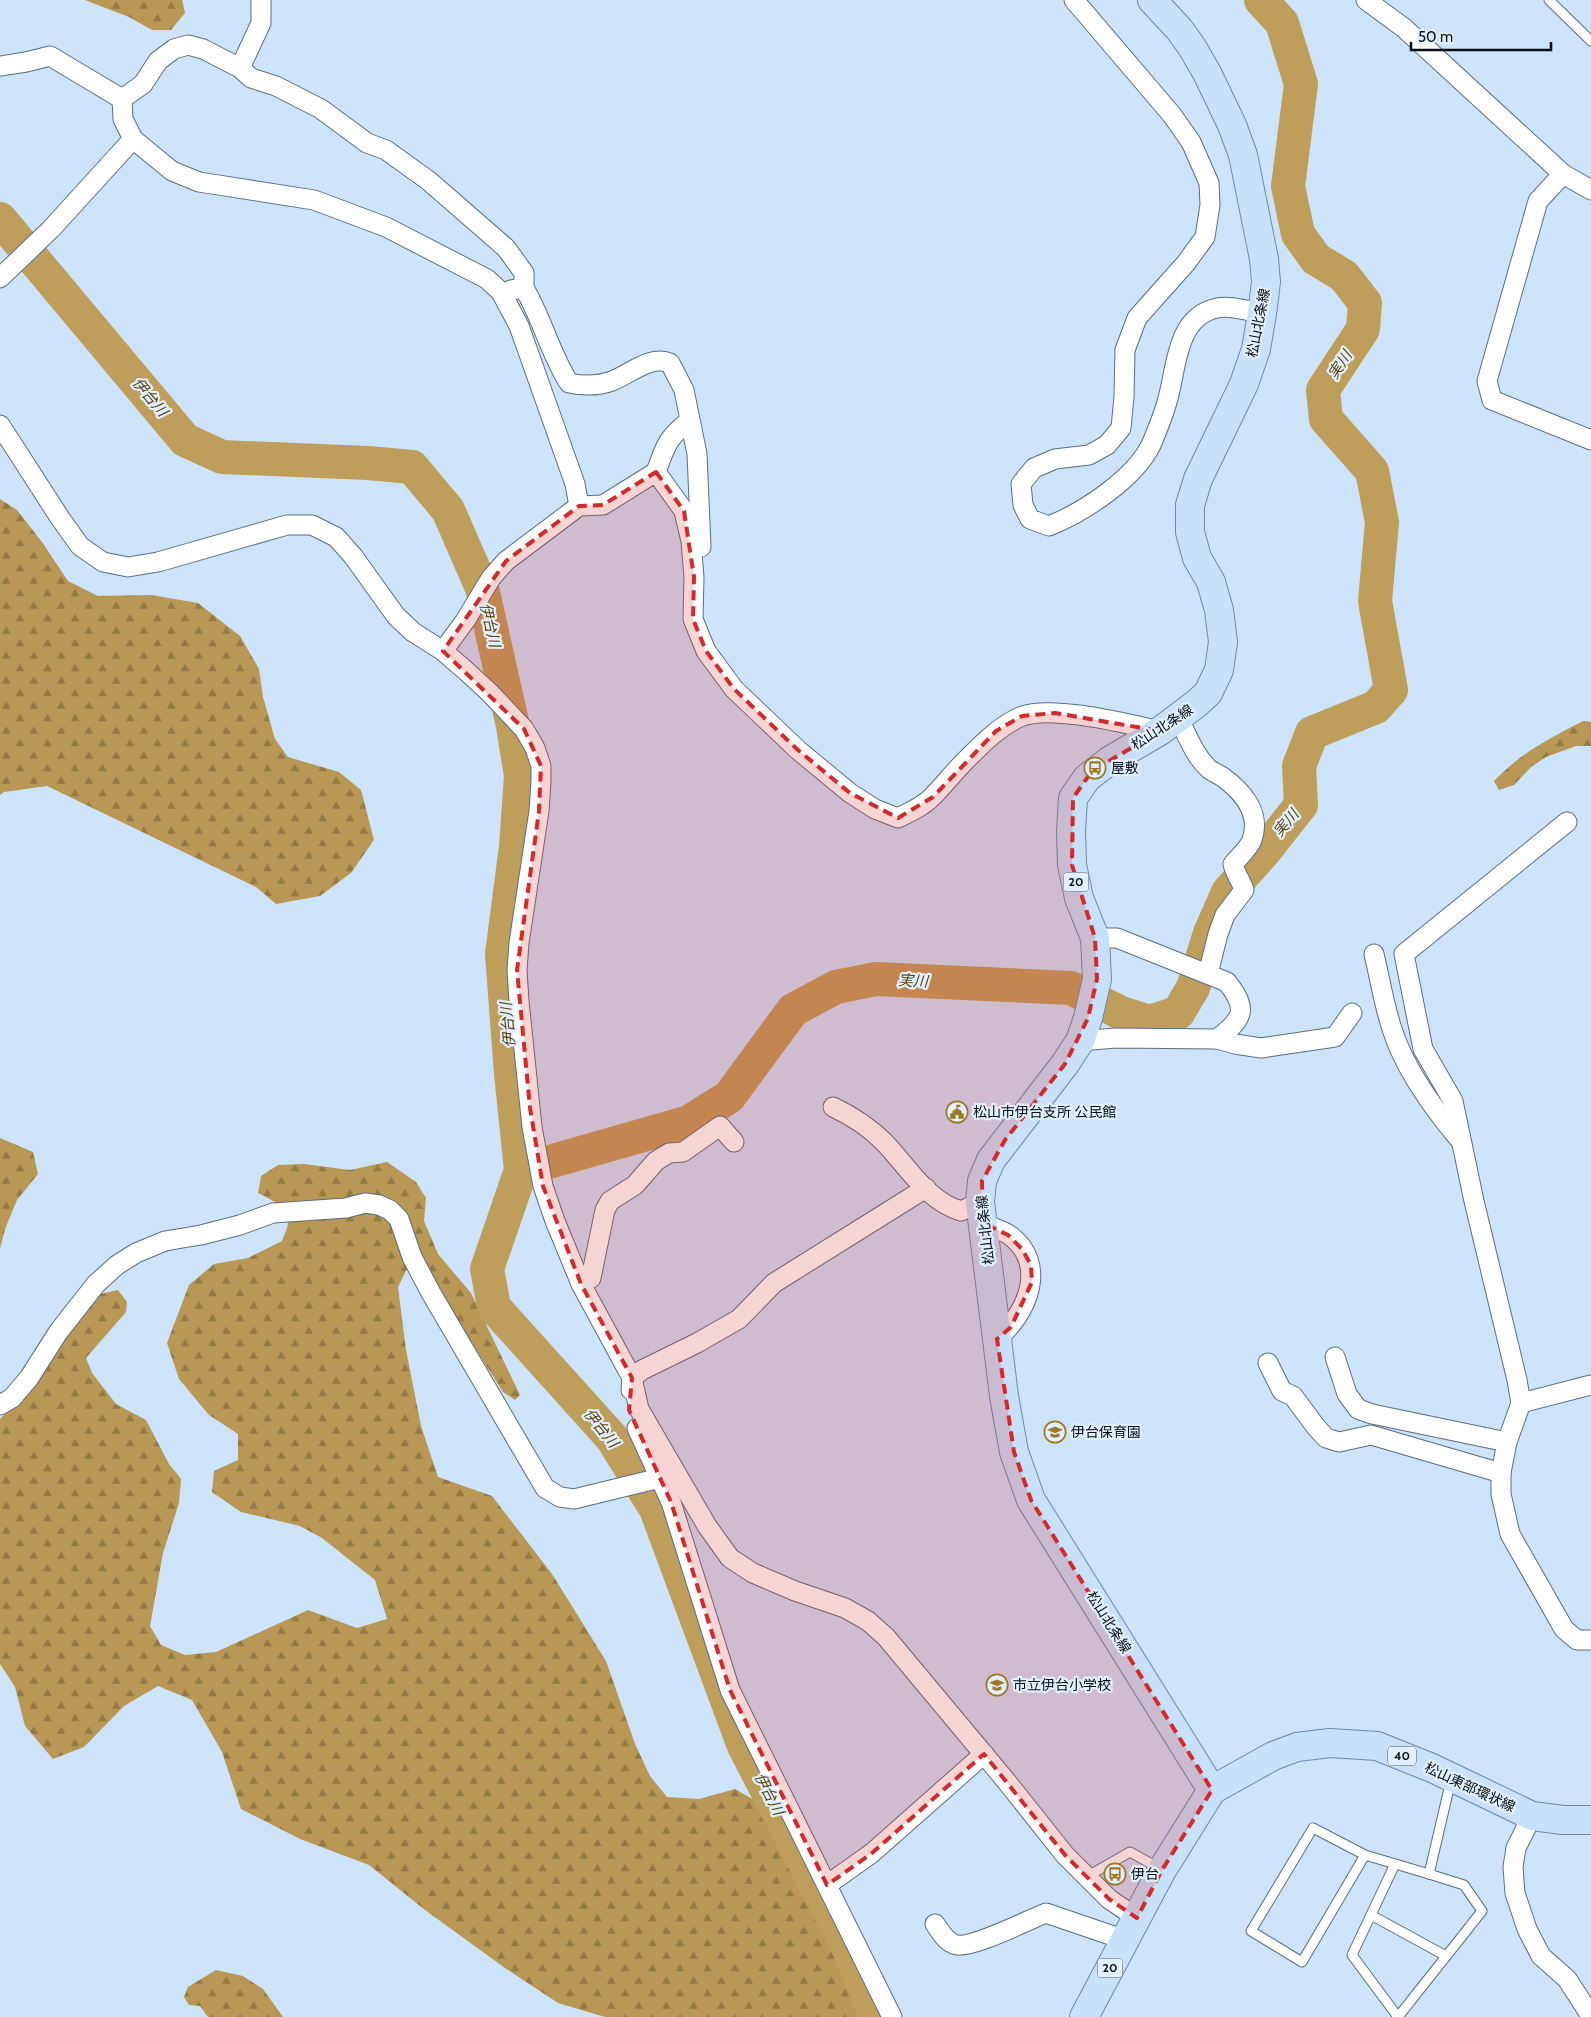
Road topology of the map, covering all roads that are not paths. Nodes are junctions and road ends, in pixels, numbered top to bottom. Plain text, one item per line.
1 (261, 0) edge
2 (1074, 0) edge
3 (1152, 0) edge
4 (1366, 0) edge
5 (1549, 0) edge
6 (1591, 41) edge
7 (0, 66) edge
8 (240, 68) junction
9 (122, 100) junction
10 (133, 139) junction
11 (1563, 174) junction
12 (1591, 190) edge
13 (0, 278) edge
14 (524, 288) junction
15 (501, 292) junction
16 (1262, 314) junction
17 (689, 421) junction
18 (0, 425) edge
19 (1591, 440) edge
20 (656, 472) junction
21 (579, 506) junction
22 (694, 577) junction
23 (442, 651) junction
24 (1169, 724) junction
25 (1567, 822) dead end
26 (1094, 938) junction
27 (1374, 954) dead end
28 (1201, 971) junction
29 (1352, 1013) dead end
30 (1217, 1039) junction
31 (1080, 1041) junction
32 (833, 1107) dead end
33 (1461, 1141) junction
34 (734, 1142) dead end
35 (926, 1188) junction
36 (982, 1213) junction
37 (581, 1284) junction
38 (997, 1339) junction
39 (1335, 1357) dead end
40 (1268, 1363) dead end
41 (632, 1378) junction
42 (1591, 1385) edge
43 (1521, 1403) junction
44 (0, 1405) edge
45 (1507, 1442) junction
46 (1501, 1473) junction
47 (654, 1480) junction
48 (1591, 1640) edge
49 (984, 1754) junction
50 (1452, 1777) junction
51 (1212, 1790) junction
52 (1532, 1816) junction
53 (1591, 1820) edge
54 (1365, 1855) junction
55 (1395, 1864) junction
56 (1162, 1870) junction
57 (1429, 1874) junction
58 (1090, 1880) junction
59 (827, 1885) junction
60 (1371, 1915) junction
61 (934, 1924) dead end
62 (1131, 1929) junction
63 (1446, 1956) junction
64 (1591, 2016) edge
65 (892, 2017) edge
66 (1084, 2017) edge
67 (1398, 2017) edge

1 - 8 street
2 - 16 street
3 - 16 main road, 松山北条線 / 20
4 - 11 street
5 - 6 lane
7 - 9 street
8 - 9 street
8 - 14 street
9 - 10 street
10 - 13 street
10 - 15 street
11 - 12 street
11 - 19 street
14 - 15 street
14 - 17 street
15 - 21 street
16 - 24 main road, 松山北条線 / 20
17 - 20 street
17 - 22 street
18 - 23 street
20 - 21 street
20 - 22 street
21 - 23 street
22 - 24 street
23 - 37 street
24 - 26 main road, 松山北条線 / 20
24 - 28 street
25 - 33 street
26 - 28 street
26 - 31 main road, 松山北条線 / 20
27 - 33 street
28 - 30 street
29 - 30 street
30 - 31 street
31 - 36 main road, 松山北条線 / 20
32 - 35 street
33 - 43 street
34 - 37 street
35 - 36 street
35 - 41 street
36 - 38 main road, 松山北条線 / 20
36 - 38 street
37 - 41 street
38 - 51 main road, 松山北条線 / 20
39 - 45 street
40 - 46 street
41 - 47 street
41 - 49 street
42 - 43 street
43 - 45 street
44 - 47 street
45 - 46 street
46 - 48 street
47 - 59 street
49 - 58 street
49 - 59 street
50 - 51 main road, 松山東部環状線 / 40
50 - 52 main road, 松山東部環状線 / 40
50 - 57 lane
51 - 56 main road, 20
52 - 53 main road, 松山東部環状線 / 40
52 - 64 street
54 - 54 lane
54 - 55 lane
55 - 57 lane
55 - 60 lane
56 - 58 lane
56 - 62 main road, 20
57 - 63 lane
58 - 62 street
59 - 65 street
60 - 63 lane
60 - 67 lane
61 - 62 street
62 - 66 main road, 20
63 - 67 lane

